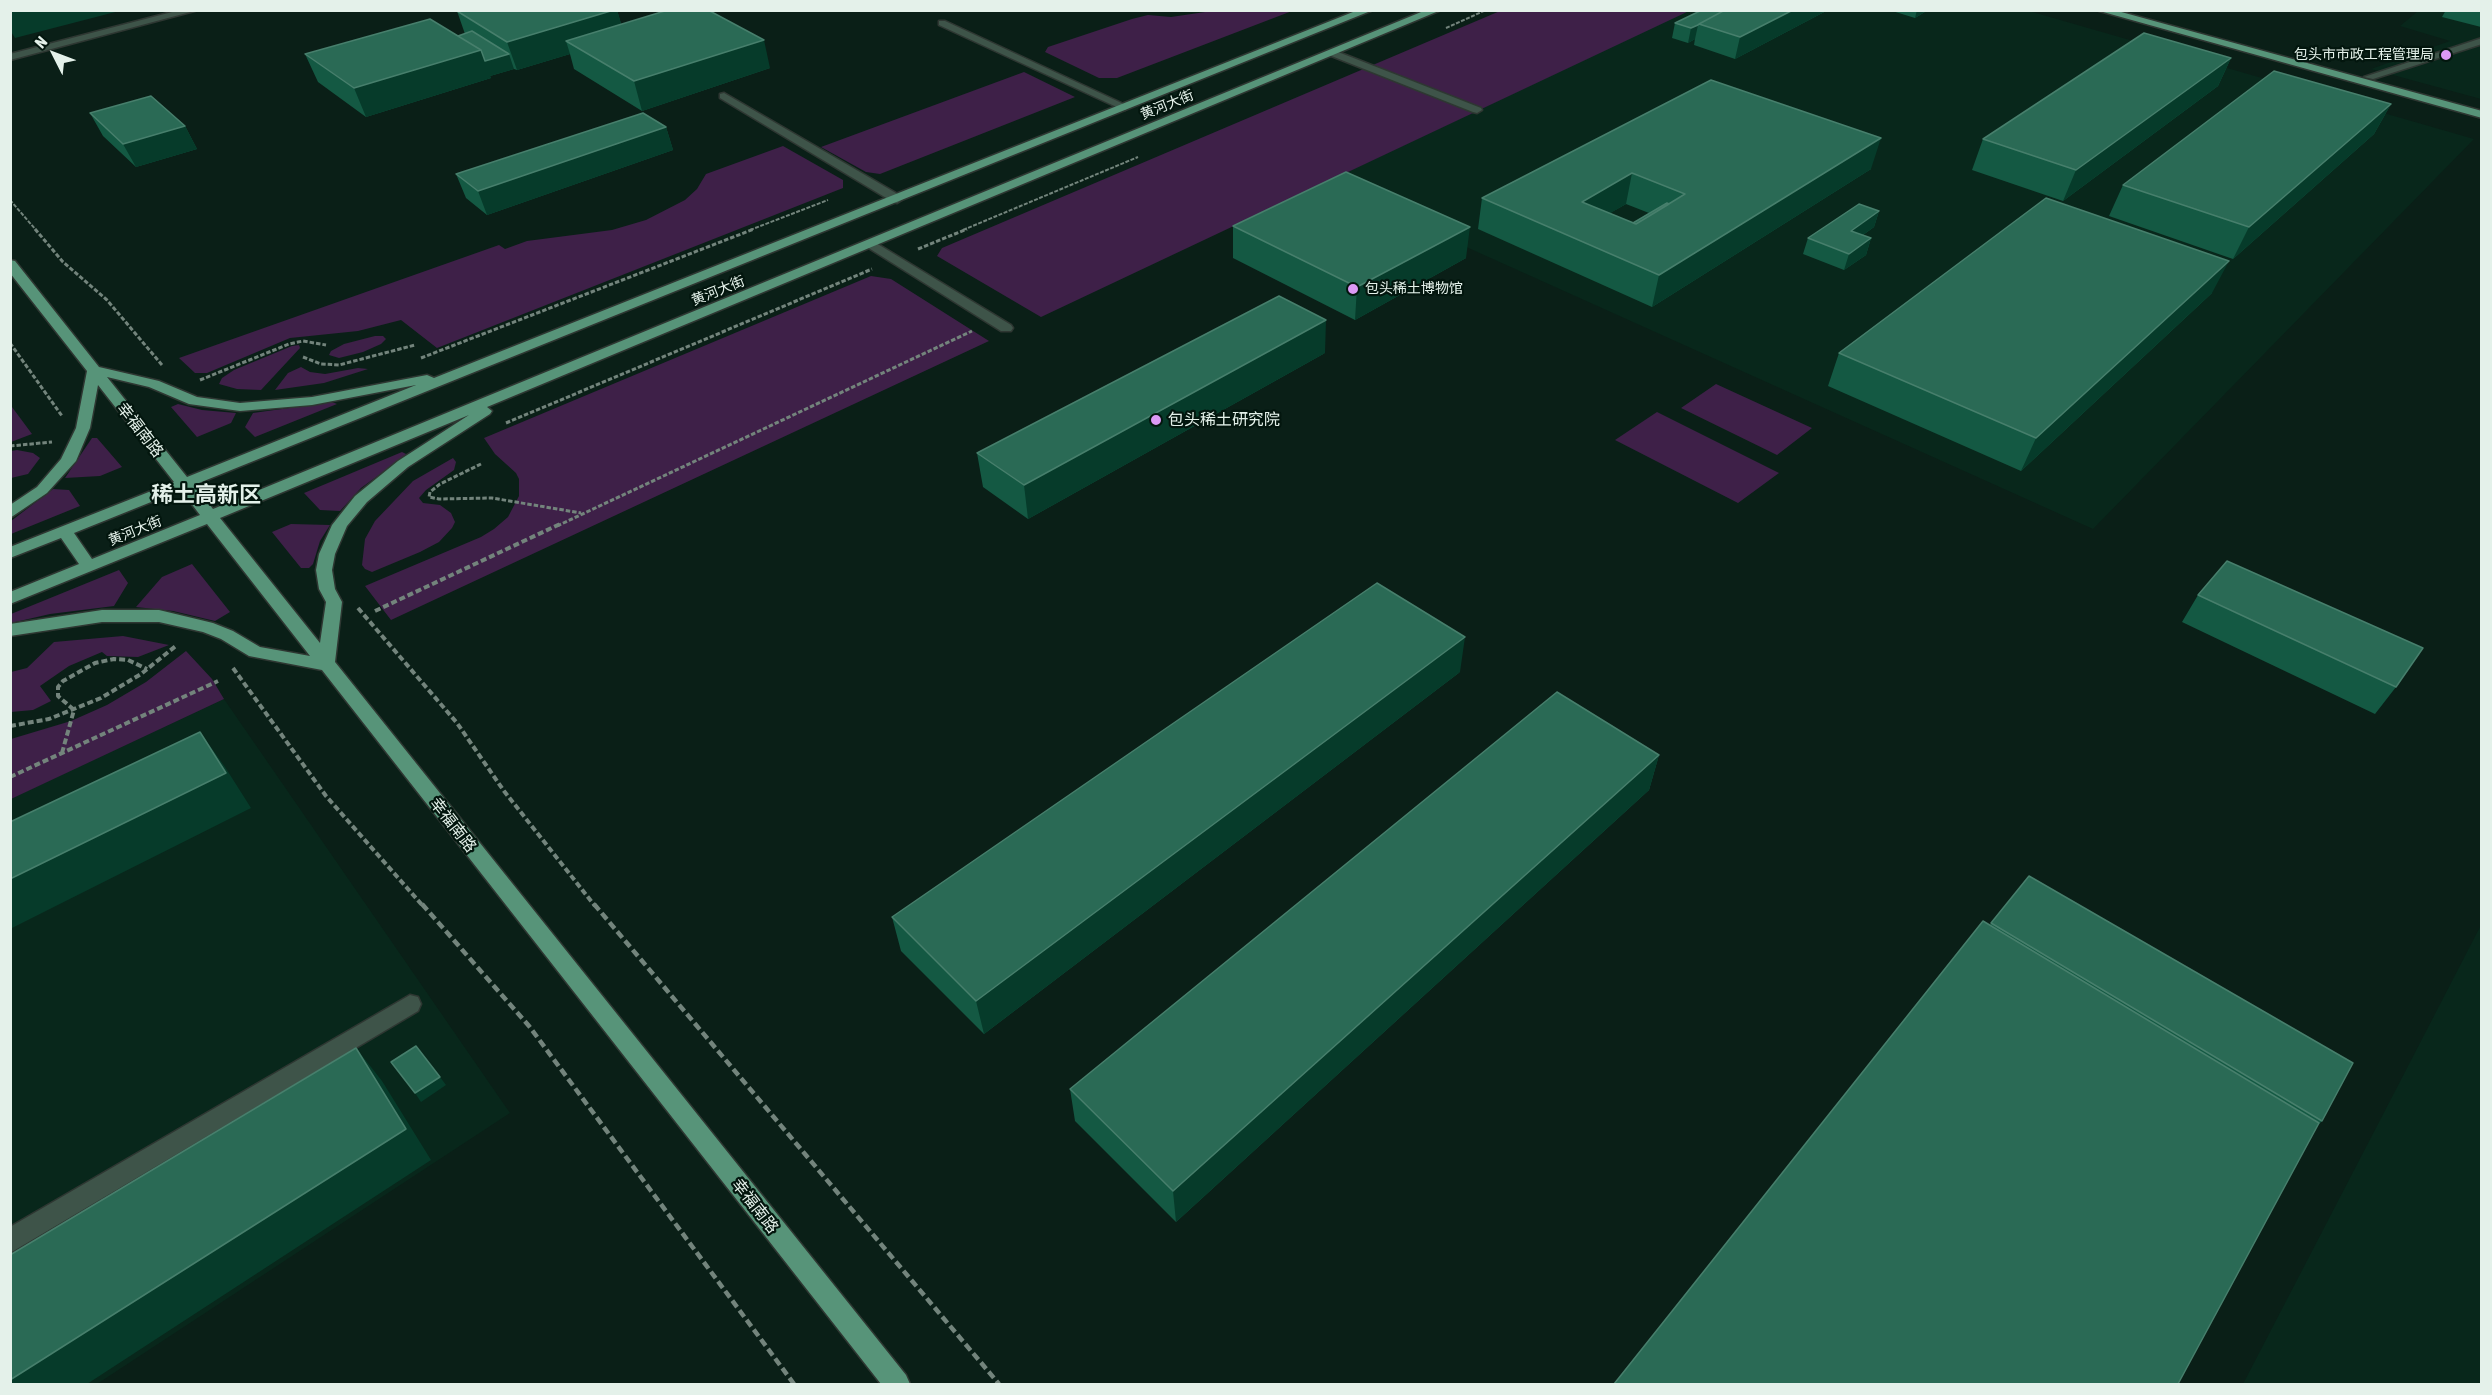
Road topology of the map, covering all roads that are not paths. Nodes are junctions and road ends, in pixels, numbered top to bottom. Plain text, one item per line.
1 (193, 10) edge
2 (1368, 10) edge
3 (1436, 10) edge
4 (2102, 10) edge
5 (2124, 10) edge
6 (942, 23) dead end
7 (2481, 41) edge
8 (1333, 53) junction
9 (10, 57) edge
10 (2368, 76) junction
11 (724, 96) dead end
12 (1125, 107) junction
13 (2481, 107) edge
14 (1477, 110) dead end
15 (2481, 115) edge
16 (897, 199) junction
17 (871, 244) junction
18 (10, 264) edge
19 (1006, 328) dead end
20 (94, 370) junction
21 (459, 374) junction
22 (514, 391) junction
23 (183, 484) junction
24 (10, 513) edge
25 (209, 517) junction
26 (64, 531) junction
27 (10, 553) edge
28 (89, 567) junction
29 (10, 599) edge
30 (10, 630) edge
31 (326, 665) junction
32 (410, 1004) dead end
33 (10, 1241) edge
34 (897, 1384) edge

1 - 9 street
2 - 12 main road, 黄河大街
3 - 8 main road, 黄河大街
4 - 15 main road
5 - 10 main road
6 - 12 street
7 - 10 street
8 - 14 street
8 - 17 main road, 黄河大街
10 - 13 main road
11 - 16 street
12 - 16 main road, 黄河大街
16 - 21 main road, 黄河大街
17 - 19 street
17 - 22 main road, 黄河大街
18 - 20 main road, 幸福南路
20 - 21 main road
20 - 23 main road, 幸福南路
20 - 24 main road
21 - 23 main road, 黄河大街
22 - 25 main road, 黄河大街
22 - 31 main road
23 - 25 main road, 幸福南路
23 - 26 main road, 黄河大街
25 - 28 main road, 黄河大街
25 - 31 main road, 幸福南路
26 - 27 main road, 黄河大街
26 - 28 main road
28 - 29 main road, 黄河大街
30 - 31 main road
31 - 34 main road, 幸福南路
32 - 33 street

